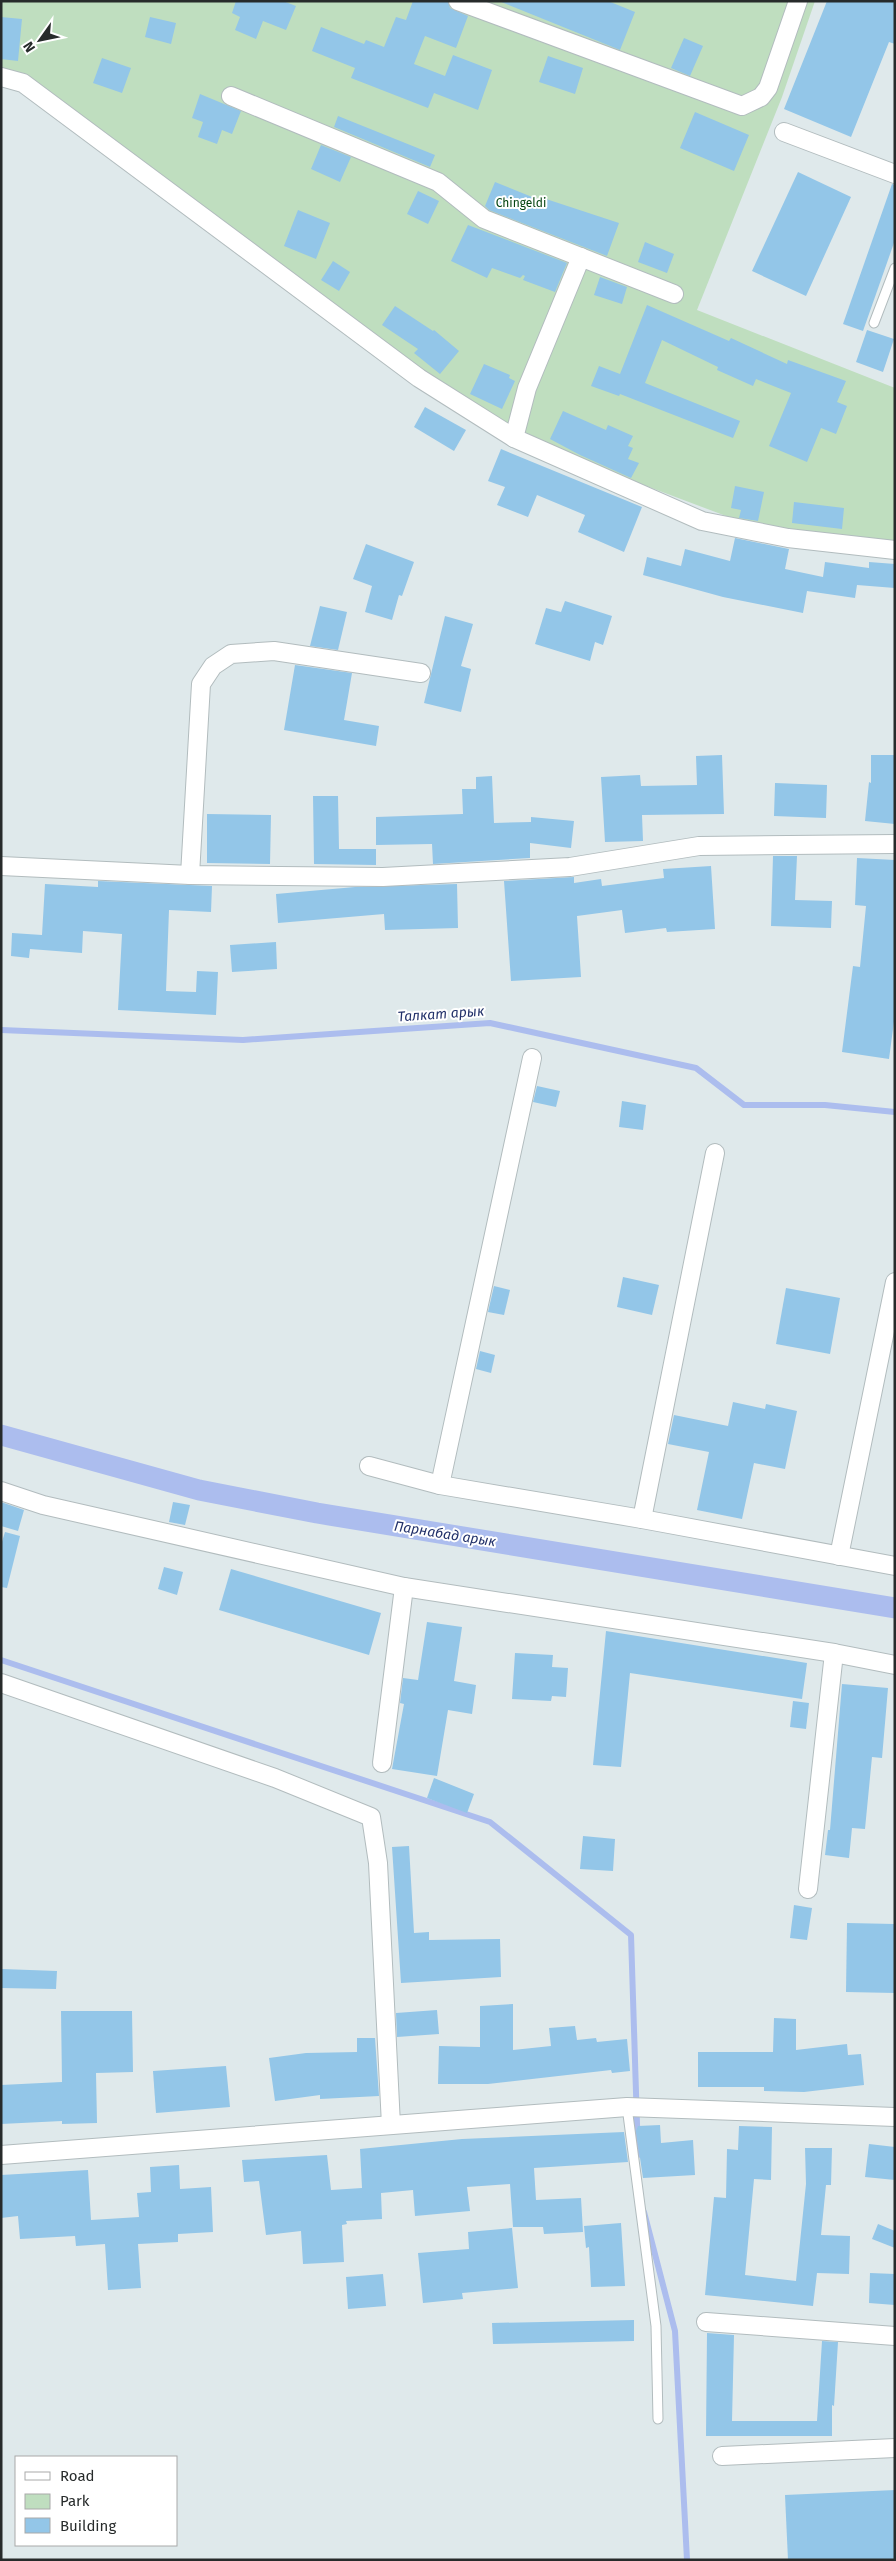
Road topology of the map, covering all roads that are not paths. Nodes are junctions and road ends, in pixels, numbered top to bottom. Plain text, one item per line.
1 (458, 1) edge
2 (798, 1) edge
3 (1, 77) edge
4 (231, 96) dead end
5 (784, 132) dead end
6 (894, 171) edge
7 (581, 257) junction
8 (895, 268) edge
9 (674, 294) dead end
10 (874, 323) dead end
11 (514, 438) junction
12 (895, 550) edge
13 (421, 673) dead end
14 (895, 844) edge
15 (1, 866) edge
16 (190, 875) junction
17 (532, 1058) dead end
18 (715, 1153) dead end
19 (895, 1282) edge
20 (369, 1466) dead end
21 (440, 1485) junction
22 (1, 1491) edge
23 (642, 1519) junction
24 (839, 1556) junction
25 (895, 1566) edge
26 (404, 1587) junction
27 (834, 1653) junction
28 (895, 1666) edge
29 (1, 1683) edge
30 (382, 1762) dead end
31 (808, 1889) dead end
32 (627, 2107) junction
33 (895, 2117) edge
34 (391, 2125) junction
35 (1, 2155) edge
36 (706, 2322) dead end
37 (895, 2336) edge
38 (658, 2419) dead end
39 (895, 2448) edge
40 (722, 2456) dead end

1 - 2 street
3 - 11 street
4 - 7 street
5 - 6 street
7 - 9 street
7 - 11 street
8 - 10 lane
11 - 12 street
13 - 16 street
14 - 16 street
15 - 16 street
17 - 21 street
18 - 23 street
19 - 24 street
20 - 21 street
21 - 23 street
22 - 26 street
23 - 24 street
24 - 25 street
26 - 27 street
26 - 30 street
27 - 28 street
27 - 31 street
29 - 34 street
32 - 33 street
32 - 34 street
32 - 38 lane
34 - 35 street
36 - 37 street
39 - 40 street

